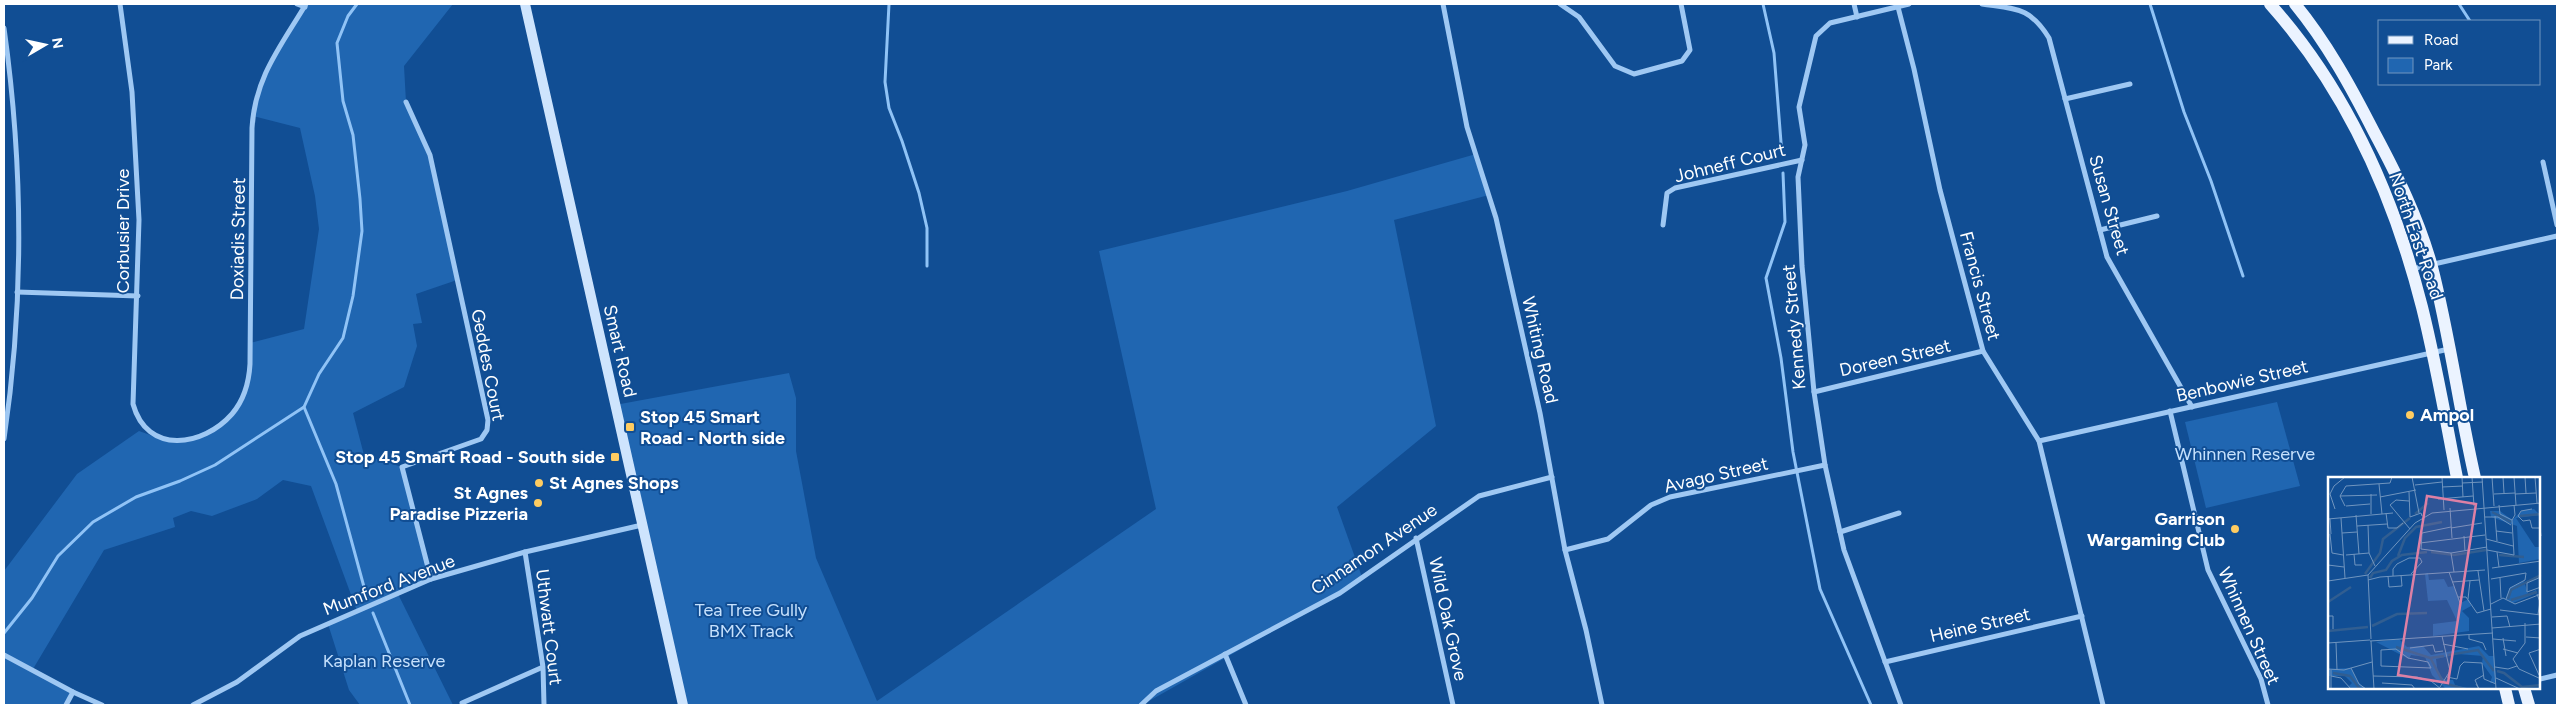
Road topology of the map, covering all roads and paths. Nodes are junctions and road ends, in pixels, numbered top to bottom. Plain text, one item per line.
1 (120, 4) edge
2 (297, 4) edge
3 (525, 4) edge
4 (1443, 4) edge
5 (1560, 4) edge
6 (1681, 4) edge
7 (1854, 4) edge
8 (1909, 4) edge
9 (1982, 4) edge
10 (2270, 4) edge
11 (2294, 4) edge
12 (306, 5) edge
13 (1898, 7) junction
14 (1857, 17) junction
15 (4, 28) edge
16 (2130, 84) dead end
17 (2065, 99) junction
18 (406, 102) dead end
19 (1802, 160) junction
20 (2543, 162) dead end
21 (2157, 216) dead end
22 (1663, 225) dead end
23 (2557, 225) edge
24 (2100, 230) junction
25 (2557, 236) edge
26 (2431, 265) junction
27 (2412, 270) junction
28 (17, 292) junction
29 (138, 296) junction
30 (2451, 348) junction
31 (1983, 352) junction
32 (2432, 353) junction
33 (1814, 392) junction
34 (2192, 407) junction
35 (2170, 411) junction
36 (4, 439) edge
37 (169, 441) joint
38 (2039, 441) junction
39 (1825, 465) junction
40 (1552, 477) junction
41 (2458, 477) edge
42 (2475, 477) edge
43 (1899, 513) dead end
44 (643, 525) junction
45 (1840, 532) junction
46 (1416, 538) junction
47 (1566, 550) junction
48 (525, 552) junction
49 (431, 579) junction
50 (2082, 616) junction
51 (1225, 654) junction
52 (4, 655) edge
53 (1885, 662) junction
54 (543, 667) junction
55 (2557, 676) edge
56 (2541, 679) edge
57 (2505, 689) edge
58 (2524, 689) edge
59 (73, 692) junction
60 (462, 703) dead end
61 (66, 705) edge
62 (102, 705) edge
63 (193, 705) edge
64 (544, 705) edge
65 (683, 705) edge
66 (1141, 705) edge
67 (1246, 705) edge
68 (1453, 705) edge
69 (1602, 705) edge
70 (1901, 705) edge
71 (2103, 705) edge
72 (2268, 705) edge
73 (2509, 705) edge
74 (2528, 705) edge

1 - 29 street, Corbusier Drive
2 - 12 street
3 - 44 main road, Smart Road
4 - 40 street, Whiting Road
5 - 6 street
7 - 14 street
8 - 13 street, Kennedy Street
9 - 17 street, Susan Street
10 - 27 main road, North East Road
11 - 26 main road, North East Road
12 - 37 street, Doxiadis Street
13 - 14 street, Kennedy Street
13 - 31 street, Francis Street
14 - 19 street, Kennedy Street
15 - 28 street
16 - 17 street
17 - 24 street, Susan Street
18 - 49 street, Geddes Court
19 - 22 street, Johneff Court
19 - 33 street, Kennedy Street
20 - 23 street
21 - 24 street
24 - 34 street, Susan Street
25 - 26 street
26 - 27 street
26 - 30 main road, North East Road
27 - 32 main road, North East Road
28 - 29 street
28 - 36 street
29 - 37 street, Corbusier Drive
30 - 32 street, Benbowie Street
30 - 42 main road, North East Road
31 - 33 street, Doreen Street
31 - 38 street, Francis Street
32 - 34 street, Benbowie Street
32 - 41 main road, North East Road
33 - 39 street, Kennedy Street
34 - 35 street, Benbowie Street
35 - 38 street, Benbowie Street
35 - 72 street, Whinnen Street
38 - 50 street, Francis Street
39 - 45 street, Kennedy Street
39 - 47 street, Avago Street
40 - 46 street, Cinnamon Avenue
40 - 47 street, Whiting Road
43 - 45 street
44 - 48 street, Mumford Avenue
44 - 65 main road, Smart Road
45 - 53 street, Kennedy Street
46 - 51 street, Cinnamon Avenue
46 - 68 street, Wild Oak Grove
47 - 69 street, Whiting Road
48 - 49 street, Mumford Avenue
48 - 54 street, Uthwatt Court
49 - 63 street, Mumford Avenue
50 - 53 street, Heine Street
50 - 71 street, Francis Street
51 - 66 street, Cinnamon Avenue
51 - 67 street
52 - 59 street
53 - 70 street, Kennedy Street
54 - 60 street
54 - 64 street, Uthwatt Court
55 - 56 street
57 - 73 main road
58 - 74 main road
59 - 61 street
59 - 62 street

